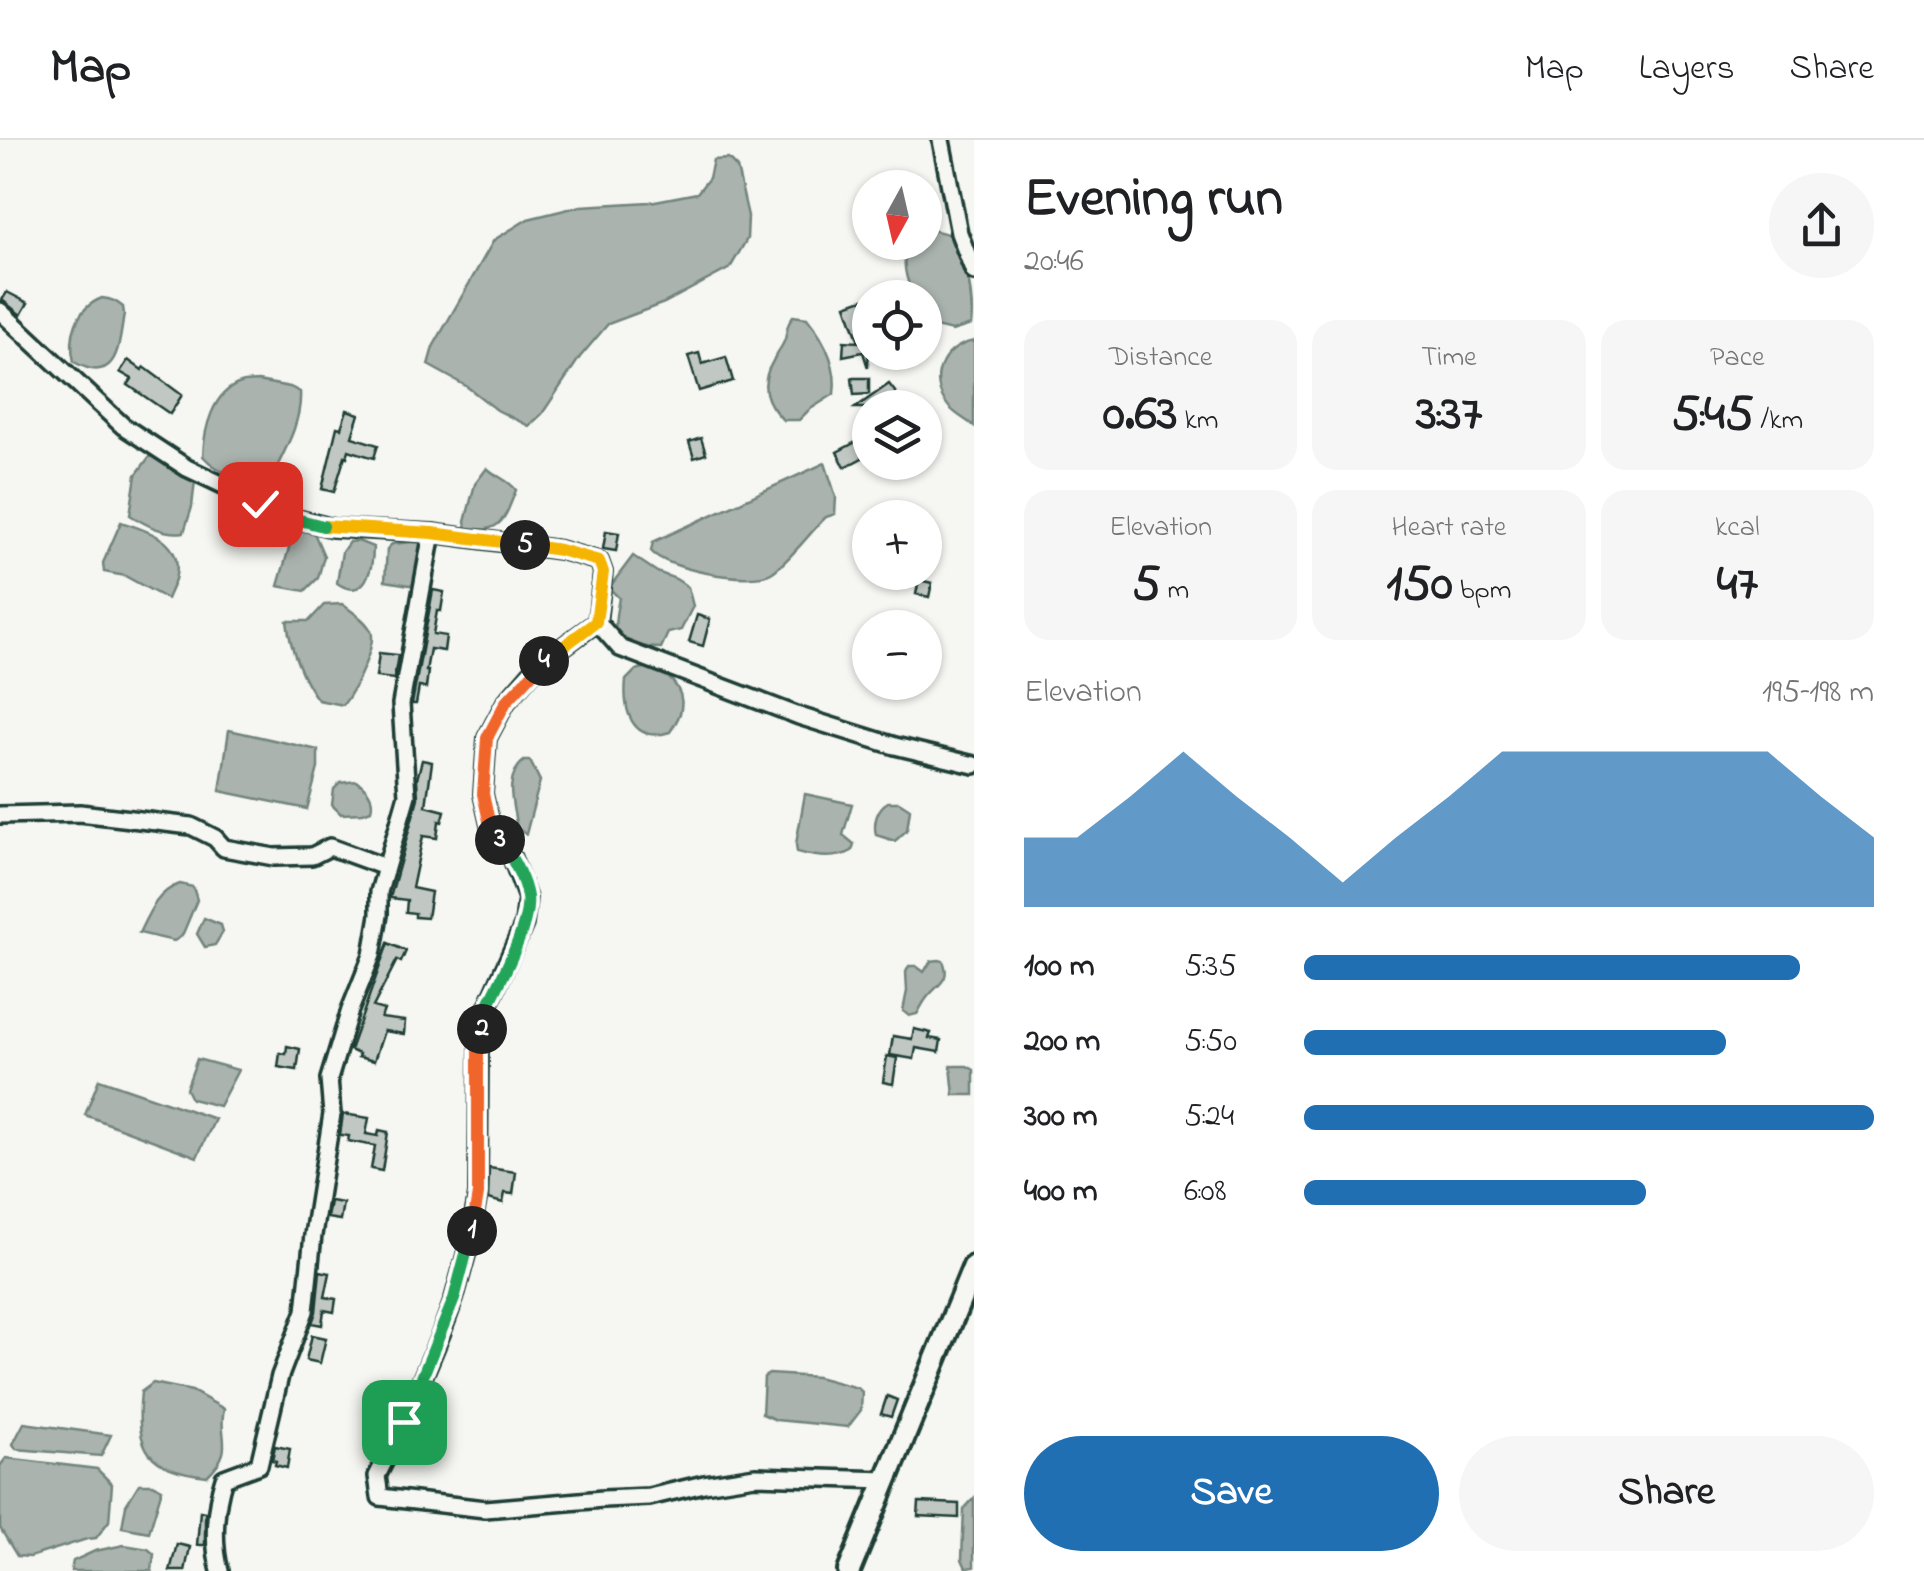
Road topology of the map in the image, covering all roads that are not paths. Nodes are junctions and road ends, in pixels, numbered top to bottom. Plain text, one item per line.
1 (941, 140) edge
2 (974, 272) edge
3 (0, 311) edge
4 (432, 533) junction
5 (596, 622) junction
6 (974, 765) edge
7 (0, 815) edge
8 (385, 867) junction
9 (974, 1266) edge
10 (886, 1480) junction
11 (220, 1571) edge
12 (849, 1571) edge

1 - 2 street
3 - 4 street
4 - 5 street
4 - 8 street
5 - 6 street
5 - 10 street
7 - 8 street
8 - 11 street
9 - 10 street
10 - 12 street

